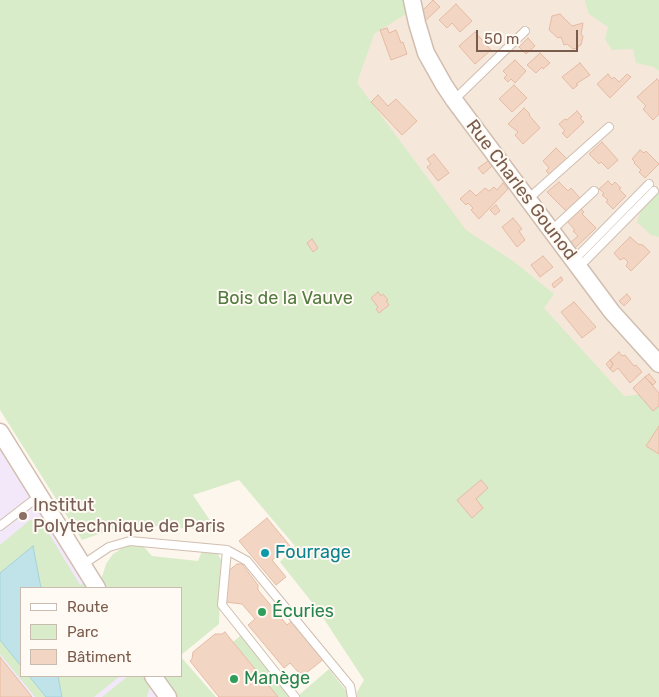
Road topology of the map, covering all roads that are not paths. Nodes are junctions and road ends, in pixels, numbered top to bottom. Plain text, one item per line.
1 (412, 0) edge
2 (525, 31) dead end
3 (454, 100) junction
4 (609, 127) dead end
5 (652, 188) dead end
6 (594, 191) dead end
7 (528, 199) junction
8 (552, 230) junction
9 (576, 264) junction
10 (659, 364) edge
11 (0, 432) edge
12 (39, 496) junction
13 (0, 526) edge
14 (227, 550) junction
15 (82, 565) junction
16 (96, 587) edge
17 (154, 677) edge
18 (168, 697) edge
19 (295, 697) edge
20 (352, 697) edge

1 - 3 street, Rue Charles Gounod
2 - 3 lane
3 - 7 street, Rue Charles Gounod
4 - 7 lane
5 - 9 lane
6 - 8 lane
7 - 8 street, Rue Charles Gounod
8 - 9 street, Rue Charles Gounod
9 - 10 street, Rue Charles Gounod
11 - 12 street
12 - 13 lane
12 - 15 street
14 - 15 lane
14 - 19 lane
14 - 20 lane
15 - 16 street
17 - 18 street

